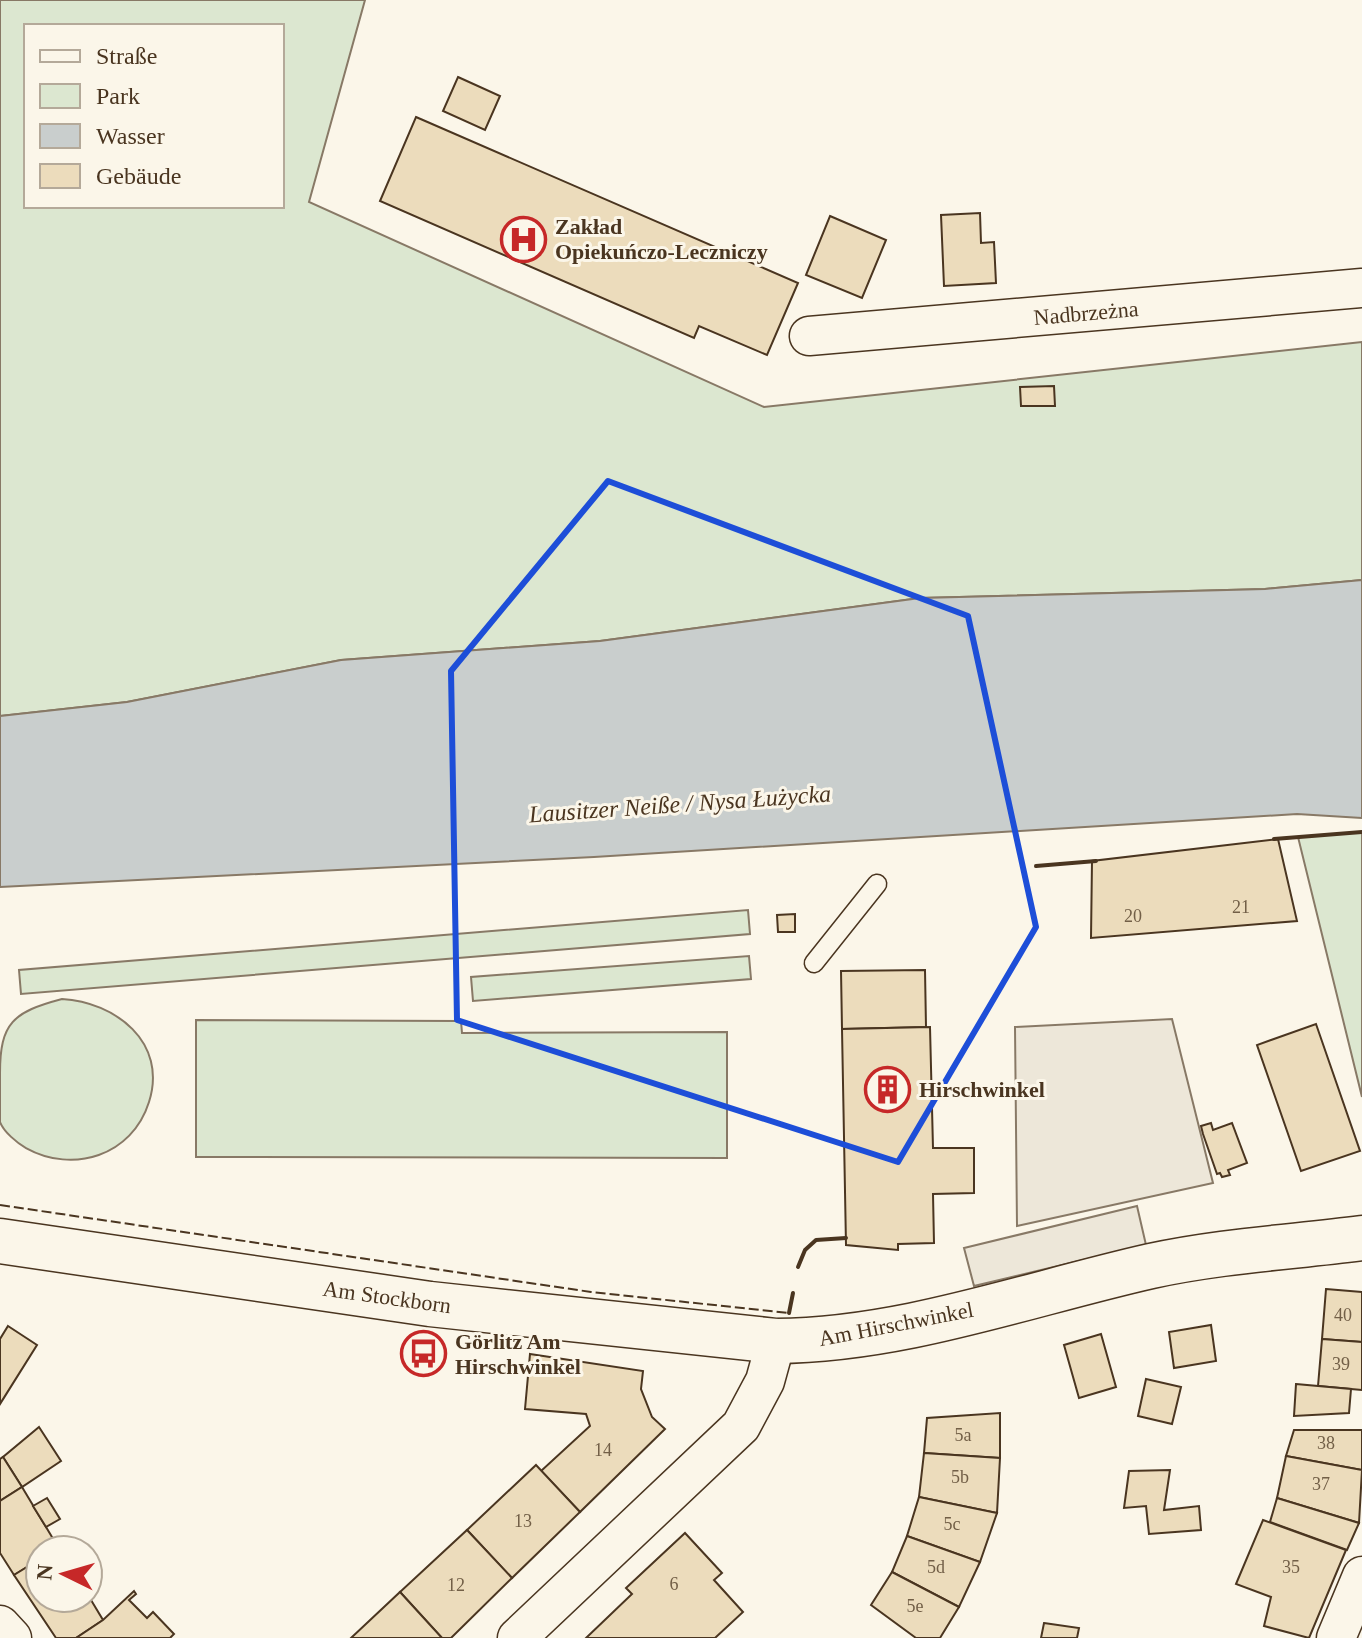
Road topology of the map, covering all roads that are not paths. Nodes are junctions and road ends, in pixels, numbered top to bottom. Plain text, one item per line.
1 (1362, 288) edge
2 (809, 336) dead end
3 (877, 884) dead end
4 (814, 963) dead end
5 (1362, 1238) edge
6 (0, 1241) edge
7 (776, 1341) junction
8 (1362, 1576) edge
9 (0, 1625) edge
10 (12, 1638) edge
11 (517, 1638) edge
12 (1336, 1638) edge

1 - 2 street, Nadbrzeżna
3 - 4 lane
5 - 7 street, Am Hirschwinkel
6 - 7 street, Am Stockborn
7 - 11 street
8 - 12 street
9 - 10 street

